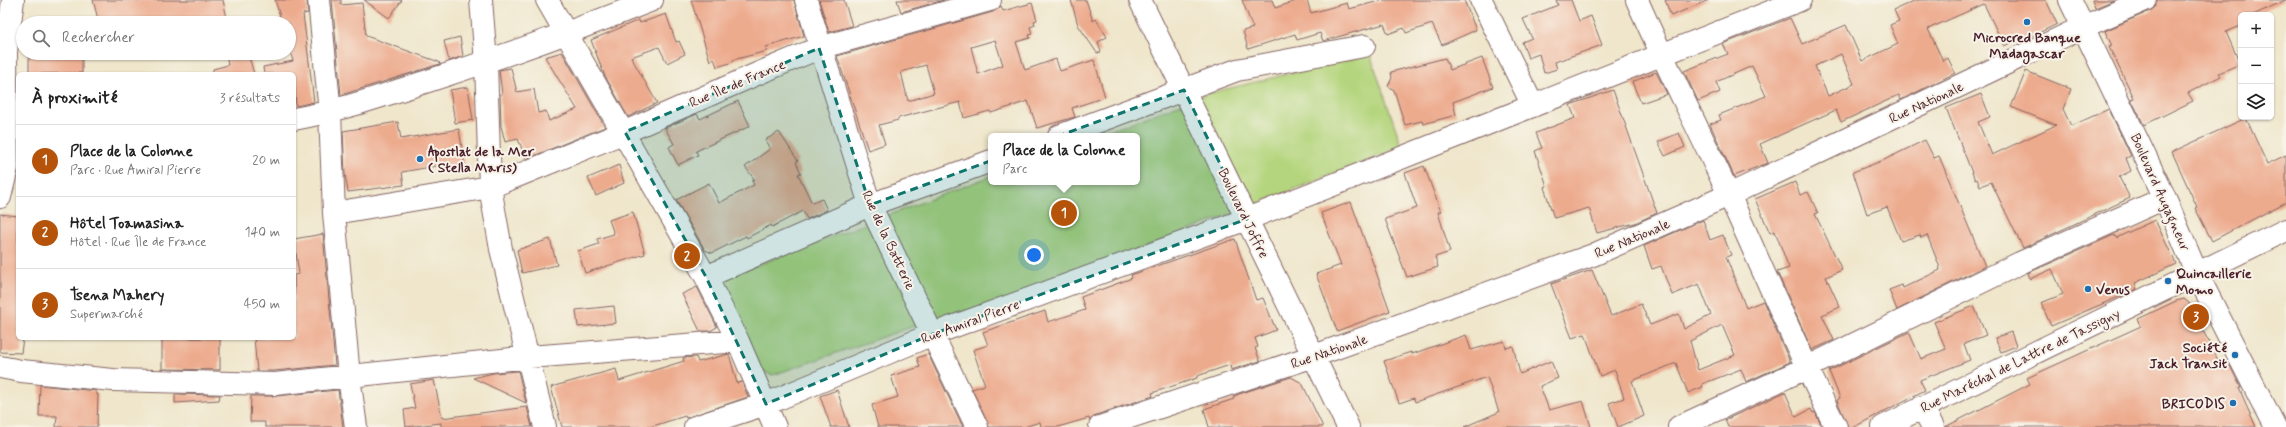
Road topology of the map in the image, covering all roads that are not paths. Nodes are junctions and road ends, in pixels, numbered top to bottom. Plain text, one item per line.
1 (13, 0) edge
2 (319, 0) edge
3 (480, 0) edge
4 (547, 0) edge
5 (652, 0) edge
6 (806, 0) edge
7 (990, 0) edge
8 (1140, 0) edge
9 (1481, 0) edge
10 (1637, 0) edge
11 (1800, 0) edge
12 (2070, 0) edge
13 (2145, 0) edge
14 (2083, 27) junction
15 (568, 34) junction
16 (1364, 46) dead end
17 (819, 48) junction
18 (1661, 56) junction
19 (486, 62) junction
20 (1184, 90) junction
21 (1533, 106) junction
22 (330, 113) junction
23 (296, 119) edge
24 (625, 132) junction
25 (1067, 133) edge
26 (988, 162) edge
27 (8, 168) edge
28 (490, 187) junction
29 (1729, 195) junction
30 (0, 197) edge
31 (2165, 198) junction
32 (870, 205) junction
33 (334, 213) junction
34 (1247, 219) junction
35 (2286, 230) edge
36 (2197, 274) junction
37 (706, 277) junction
38 (933, 334) junction
39 (738, 341) junction
40 (1314, 356) junction
41 (529, 357) junction
42 (0, 367) edge
43 (1806, 368) junction
44 (349, 377) junction
45 (766, 404) junction
46 (1922, 407) junction
47 (356, 427) edge
48 (545, 427) edge
49 (695, 427) edge
50 (774, 427) edge
51 (977, 427) edge
52 (1100, 427) edge
53 (1348, 427) edge
54 (1679, 427) edge
55 (1836, 427) edge
56 (1883, 427) edge
57 (1933, 427) edge
58 (2275, 427) edge

1 - 27 street
2 - 22 street
3 - 19 street
4 - 15 street
5 - 15 street
6 - 17 street, Rue de la Batterie
7 - 17 street, Rue Île de France
8 - 20 street, Boulevard Joffre
9 - 21 street
10 - 18 street
11 - 18 street, Rue Amiral Pierre
12 - 14 street, Boulevard Augagneur
13 - 14 street, Rue Nationale
14 - 29 street, Rue Nationale
14 - 31 street, Boulevard Augagneur
15 - 19 street
15 - 24 street
16 - 20 street
17 - 24 street, Rue Île de France
17 - 32 street, Rue de la Batterie
18 - 21 street, Rue Amiral Pierre
18 - 29 street
19 - 22 street
19 - 28 street
20 - 25 street
20 - 34 street, Boulevard Joffre
21 - 34 street, Rue Amiral Pierre
22 - 23 street
22 - 33 street
24 - 28 street, Rue Île de France
24 - 37 street
26 - 32 street
27 - 30 street
28 - 33 street, Rue Île de France
28 - 41 street
29 - 40 street, Rue Nationale
29 - 43 street
31 - 36 street, Boulevard Augagneur
31 - 43 street
32 - 37 street
32 - 38 street, Rue de la Batterie
33 - 44 street
34 - 38 street, Rue Amiral Pierre
34 - 40 street, Boulevard Joffre
35 - 36 street, Rue Maréchal de Lattre de Tassigny
36 - 46 street, Rue Maréchal de Lattre de Tassigny
36 - 58 street, Boulevard Augagneur
37 - 39 street
38 - 45 street, Rue Amiral Pierre
38 - 51 street, Rue de la Batterie
39 - 41 street
39 - 45 street
40 - 52 street, Rue Nationale
40 - 53 street, Boulevard Joffre
41 - 44 street
41 - 48 street
42 - 44 street
43 - 54 street
43 - 55 street
44 - 47 street
45 - 49 street, Rue Amiral Pierre
45 - 50 street
46 - 56 street, Rue Maréchal de Lattre de Tassigny
46 - 57 street

